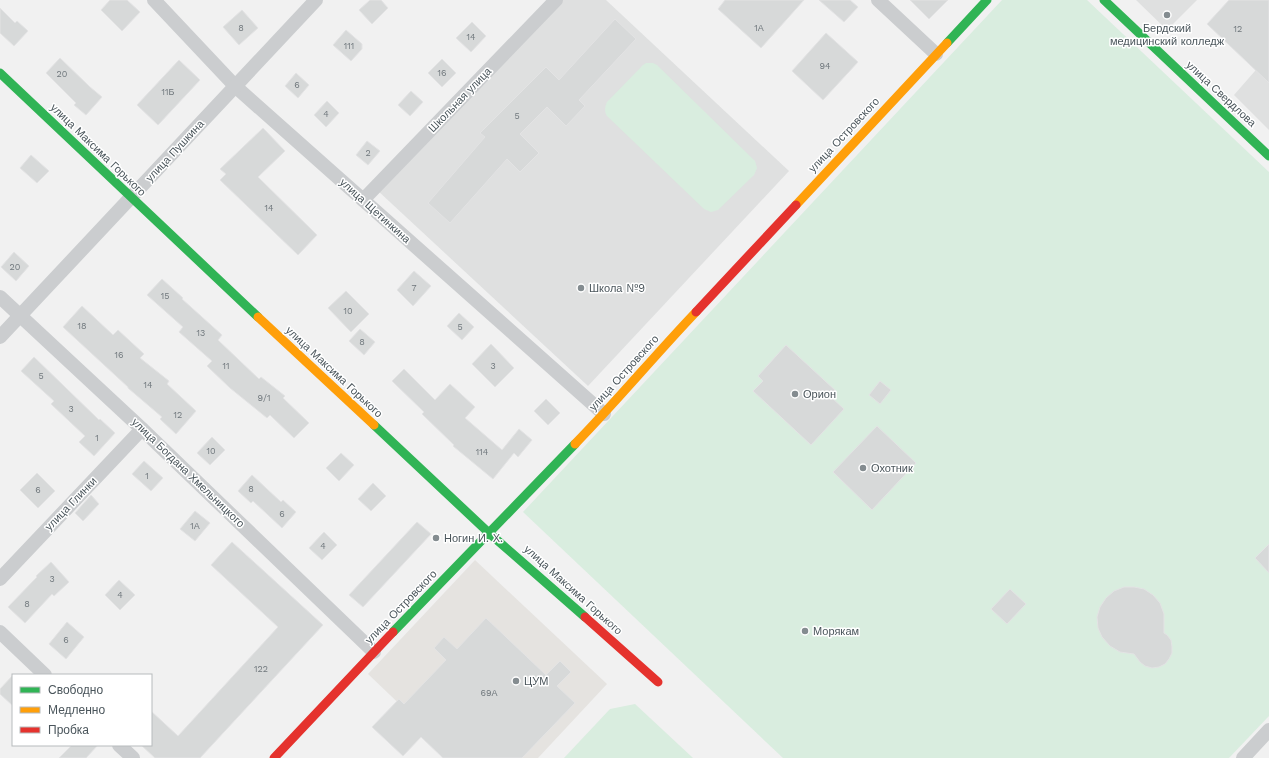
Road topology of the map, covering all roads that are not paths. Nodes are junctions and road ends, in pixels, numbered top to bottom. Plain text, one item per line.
1 (154, 0) edge
2 (316, 0) edge
3 (556, 0) edge
4 (878, 0) edge
5 (987, 0) edge
6 (1104, 0) edge
7 (936, 54) junction
8 (0, 73) edge
9 (236, 87) junction
10 (1269, 156) edge
11 (130, 198) junction
12 (363, 200) junction
13 (0, 297) edge
14 (20, 316) junction
15 (0, 337) edge
16 (604, 414) junction
17 (142, 429) junction
18 (489, 533) junction
19 (0, 579) edge
20 (0, 632) edge
21 (374, 652) junction
22 (44, 674) edge
23 (658, 682) dead end
24 (1269, 730) edge
25 (120, 746) edge
26 (133, 758) edge
27 (274, 758) edge
28 (1243, 758) edge

1 - 9 street, улица Щетинкина
2 - 9 street, улица Пушкина
3 - 12 street, Школьная улица
4 - 7 street
5 - 7 street, улица Островского
6 - 10 street, улица Свердлова
7 - 16 street, улица Островского
8 - 11 street, улица Максима Горького
9 - 11 street, улица Пушкина
9 - 12 street, улица Щетинкина
11 - 14 street, улица Пушкина
11 - 18 street, улица Максима Горького
12 - 16 street, улица Щетинкина
13 - 14 street, улица Богдана Хмельницкого
14 - 15 street, улица Пушкина
14 - 17 street, улица Богдана Хмельницкого
16 - 18 street, улица Островского
17 - 19 street, улица Глинки
17 - 21 street, улица Богдана Хмельницкого
18 - 21 street, улица Островского
18 - 23 street, улица Максима Горького
20 - 22 street
21 - 27 street, улица Островского
24 - 28 street
25 - 26 street

